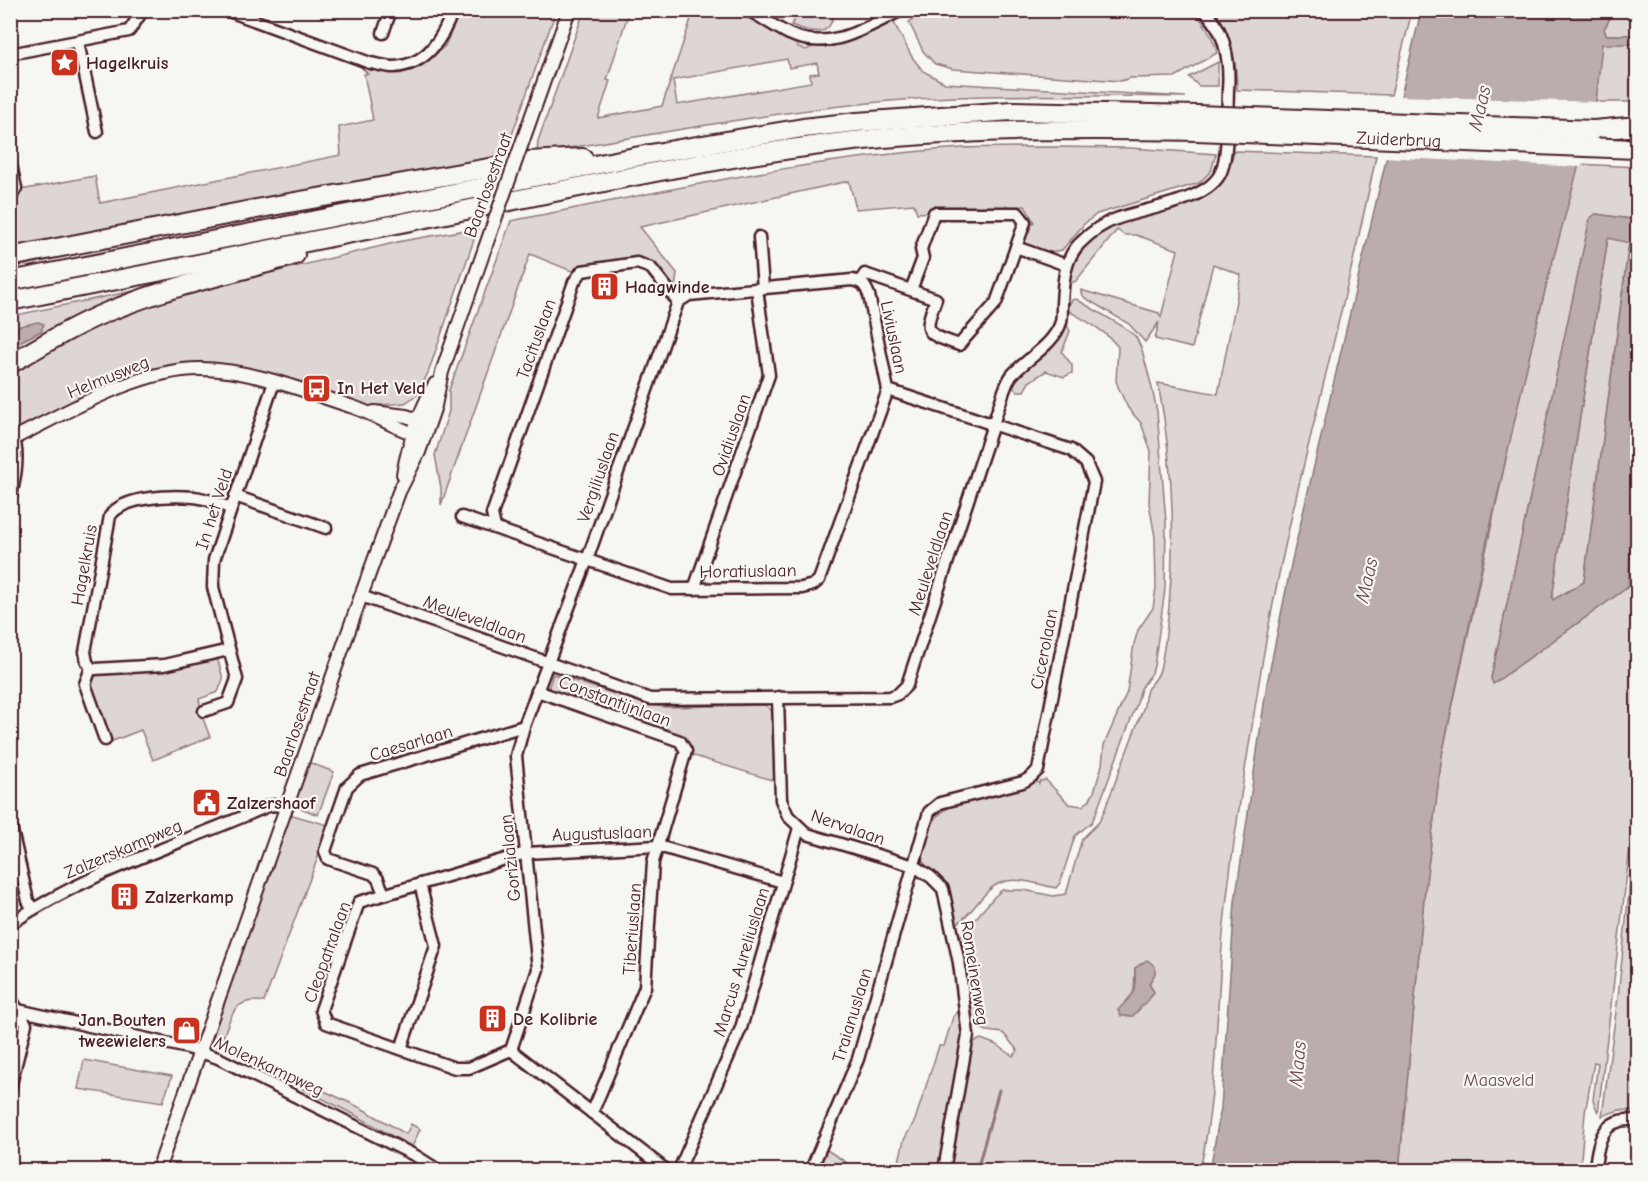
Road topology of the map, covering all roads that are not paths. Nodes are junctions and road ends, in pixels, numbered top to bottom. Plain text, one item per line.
1 (143, 10) edge
2 (226, 10) edge
3 (391, 10) edge
4 (453, 10) edge
5 (569, 10) edge
6 (749, 10) edge
7 (1203, 10) edge
8 (896, 12) edge
9 (383, 33) dead end
10 (78, 42) junction
11 (10, 54) edge
12 (1197, 123) junction
13 (1638, 126) edge
14 (1594, 130) junction
15 (97, 132) dead end
16 (1637, 145) edge
17 (650, 154) junction
18 (10, 160) edge
19 (10, 199) edge
20 (376, 228) junction
21 (759, 237) dead end
22 (1016, 247) junction
23 (10, 257) edge
24 (1066, 265) junction
25 (10, 281) edge
26 (860, 281) junction
27 (760, 288) junction
28 (911, 290) junction
29 (10, 301) edge
30 (678, 302) junction
31 (10, 364) edge
32 (274, 382) junction
33 (888, 390) junction
34 (363, 411) junction
35 (424, 421) junction
36 (993, 425) junction
37 (419, 436) junction
38 (12, 439) edge
39 (235, 496) junction
40 (10, 502) edge
41 (230, 508) junction
42 (462, 517) dead end
43 (495, 527) junction
44 (326, 528) dead end
45 (587, 560) junction
46 (694, 589) junction
47 (361, 596) junction
48 (229, 650) junction
49 (548, 663) junction
50 (91, 668) junction
51 (537, 690) junction
52 (778, 697) junction
53 (204, 711) dead end
54 (524, 726) junction
55 (105, 740) dead end
56 (287, 808) junction
57 (10, 822) edge
58 (799, 828) junction
59 (658, 846) junction
60 (526, 853) junction
61 (914, 866) junction
62 (783, 882) junction
63 (420, 884) junction
64 (384, 894) junction
65 (33, 909) junction
66 (10, 924) edge
67 (10, 997) edge
68 (18, 1010) junction
69 (401, 1049) junction
70 (511, 1050) junction
71 (200, 1052) junction
72 (10, 1088) edge
73 (592, 1113) junction
74 (1638, 1121) edge
75 (158, 1170) edge
76 (438, 1170) edge
77 (666, 1170) edge
78 (679, 1170) edge
79 (811, 1170) edge
80 (944, 1170) edge
81 (1595, 1170) edge

1 - 10 street
2 - 4 street
3 - 9 street
5 - 35 street, Baarlosestraat, bridge
6 - 8 street
7 - 24 street, Meuleveldlaan
10 - 11 street
10 - 15 street
12 - 14 highway, Zuiderbrug, bridge
12 - 16 highway, Zuiderbrug, bridge
12 - 17 highway
12 - 20 highway
13 - 14 highway
14 - 16 highway, Zuiderbrug
17 - 23 highway
17 - 25 highway
18 - 19 street
20 - 29 highway
20 - 31 highway
21 - 27 street
22 - 24 street
22 - 28 street
22 - 28 street
24 - 36 street, Meuleveldlaan
26 - 27 street, Liviuslaan
26 - 28 street
26 - 33 street, Liviuslaan
27 - 30 street, Liviuslaan
27 - 46 street, Ovidiuslaan
30 - 43 street, Tacituslaan
30 - 45 street, Vergiliuslaan
32 - 34 street, Helmusweg
32 - 38 street, Helmusweg
32 - 39 street, In het Veld
33 - 36 street, Liviuslaan
33 - 46 street, Horatiuslaan
34 - 35 street, Helmusweg
34 - 37 street, Helmusweg
35 - 37 street, Baarlosestraat
36 - 52 street, Meuleveldlaan
36 - 61 street, Cicerolaan
37 - 47 street, Baarlosestraat
38 - 40 street
39 - 41 street, In het Veld
39 - 44 street
41 - 48 street, In het Veld
41 - 50 street, Hagelkruis
42 - 43 street
43 - 45 street
45 - 46 street, Horatiuslaan
45 - 49 street, Vergiliuslaan
47 - 49 street, Meuleveldlaan
47 - 56 street, Baarlosestraat
48 - 50 street
48 - 53 street, In het Veld
49 - 51 street, Gorizialaan
49 - 52 street, Meuleveldlaan
50 - 55 street, Hagelkruis
51 - 54 street, Gorizialaan
51 - 59 street, Constantijnlaan
52 - 58 street, Nervalaan
54 - 60 street, Gorizialaan
54 - 64 street, Caesarlaan
56 - 65 street, Zalzerskampweg
56 - 71 street, Baarlosestraat
57 - 65 street
58 - 61 street, Nervalaan
58 - 62 street, Marcus Aureliuslaan
59 - 60 street, Augustuslaan
59 - 62 street, Augustuslaan
59 - 73 street, Tiberiuslaan
60 - 63 street, Cleopatralaan
60 - 70 street, Gorizialaan
61 - 79 street, Traianuslaan
61 - 80 street, Romeinenweg
62 - 78 street, Marcus Aureliuslaan
63 - 64 street, Cleopatralaan
63 - 69 street
64 - 69 street, Cleopatralaan
65 - 66 street, Zalzerskampweg
67 - 68 street
68 - 71 street, Molenkampweg
68 - 72 street
69 - 70 street, Cleopatralaan
70 - 73 street
71 - 75 street, Baarlosestraat
71 - 76 street, Molenkampweg
73 - 77 street
74 - 81 street

